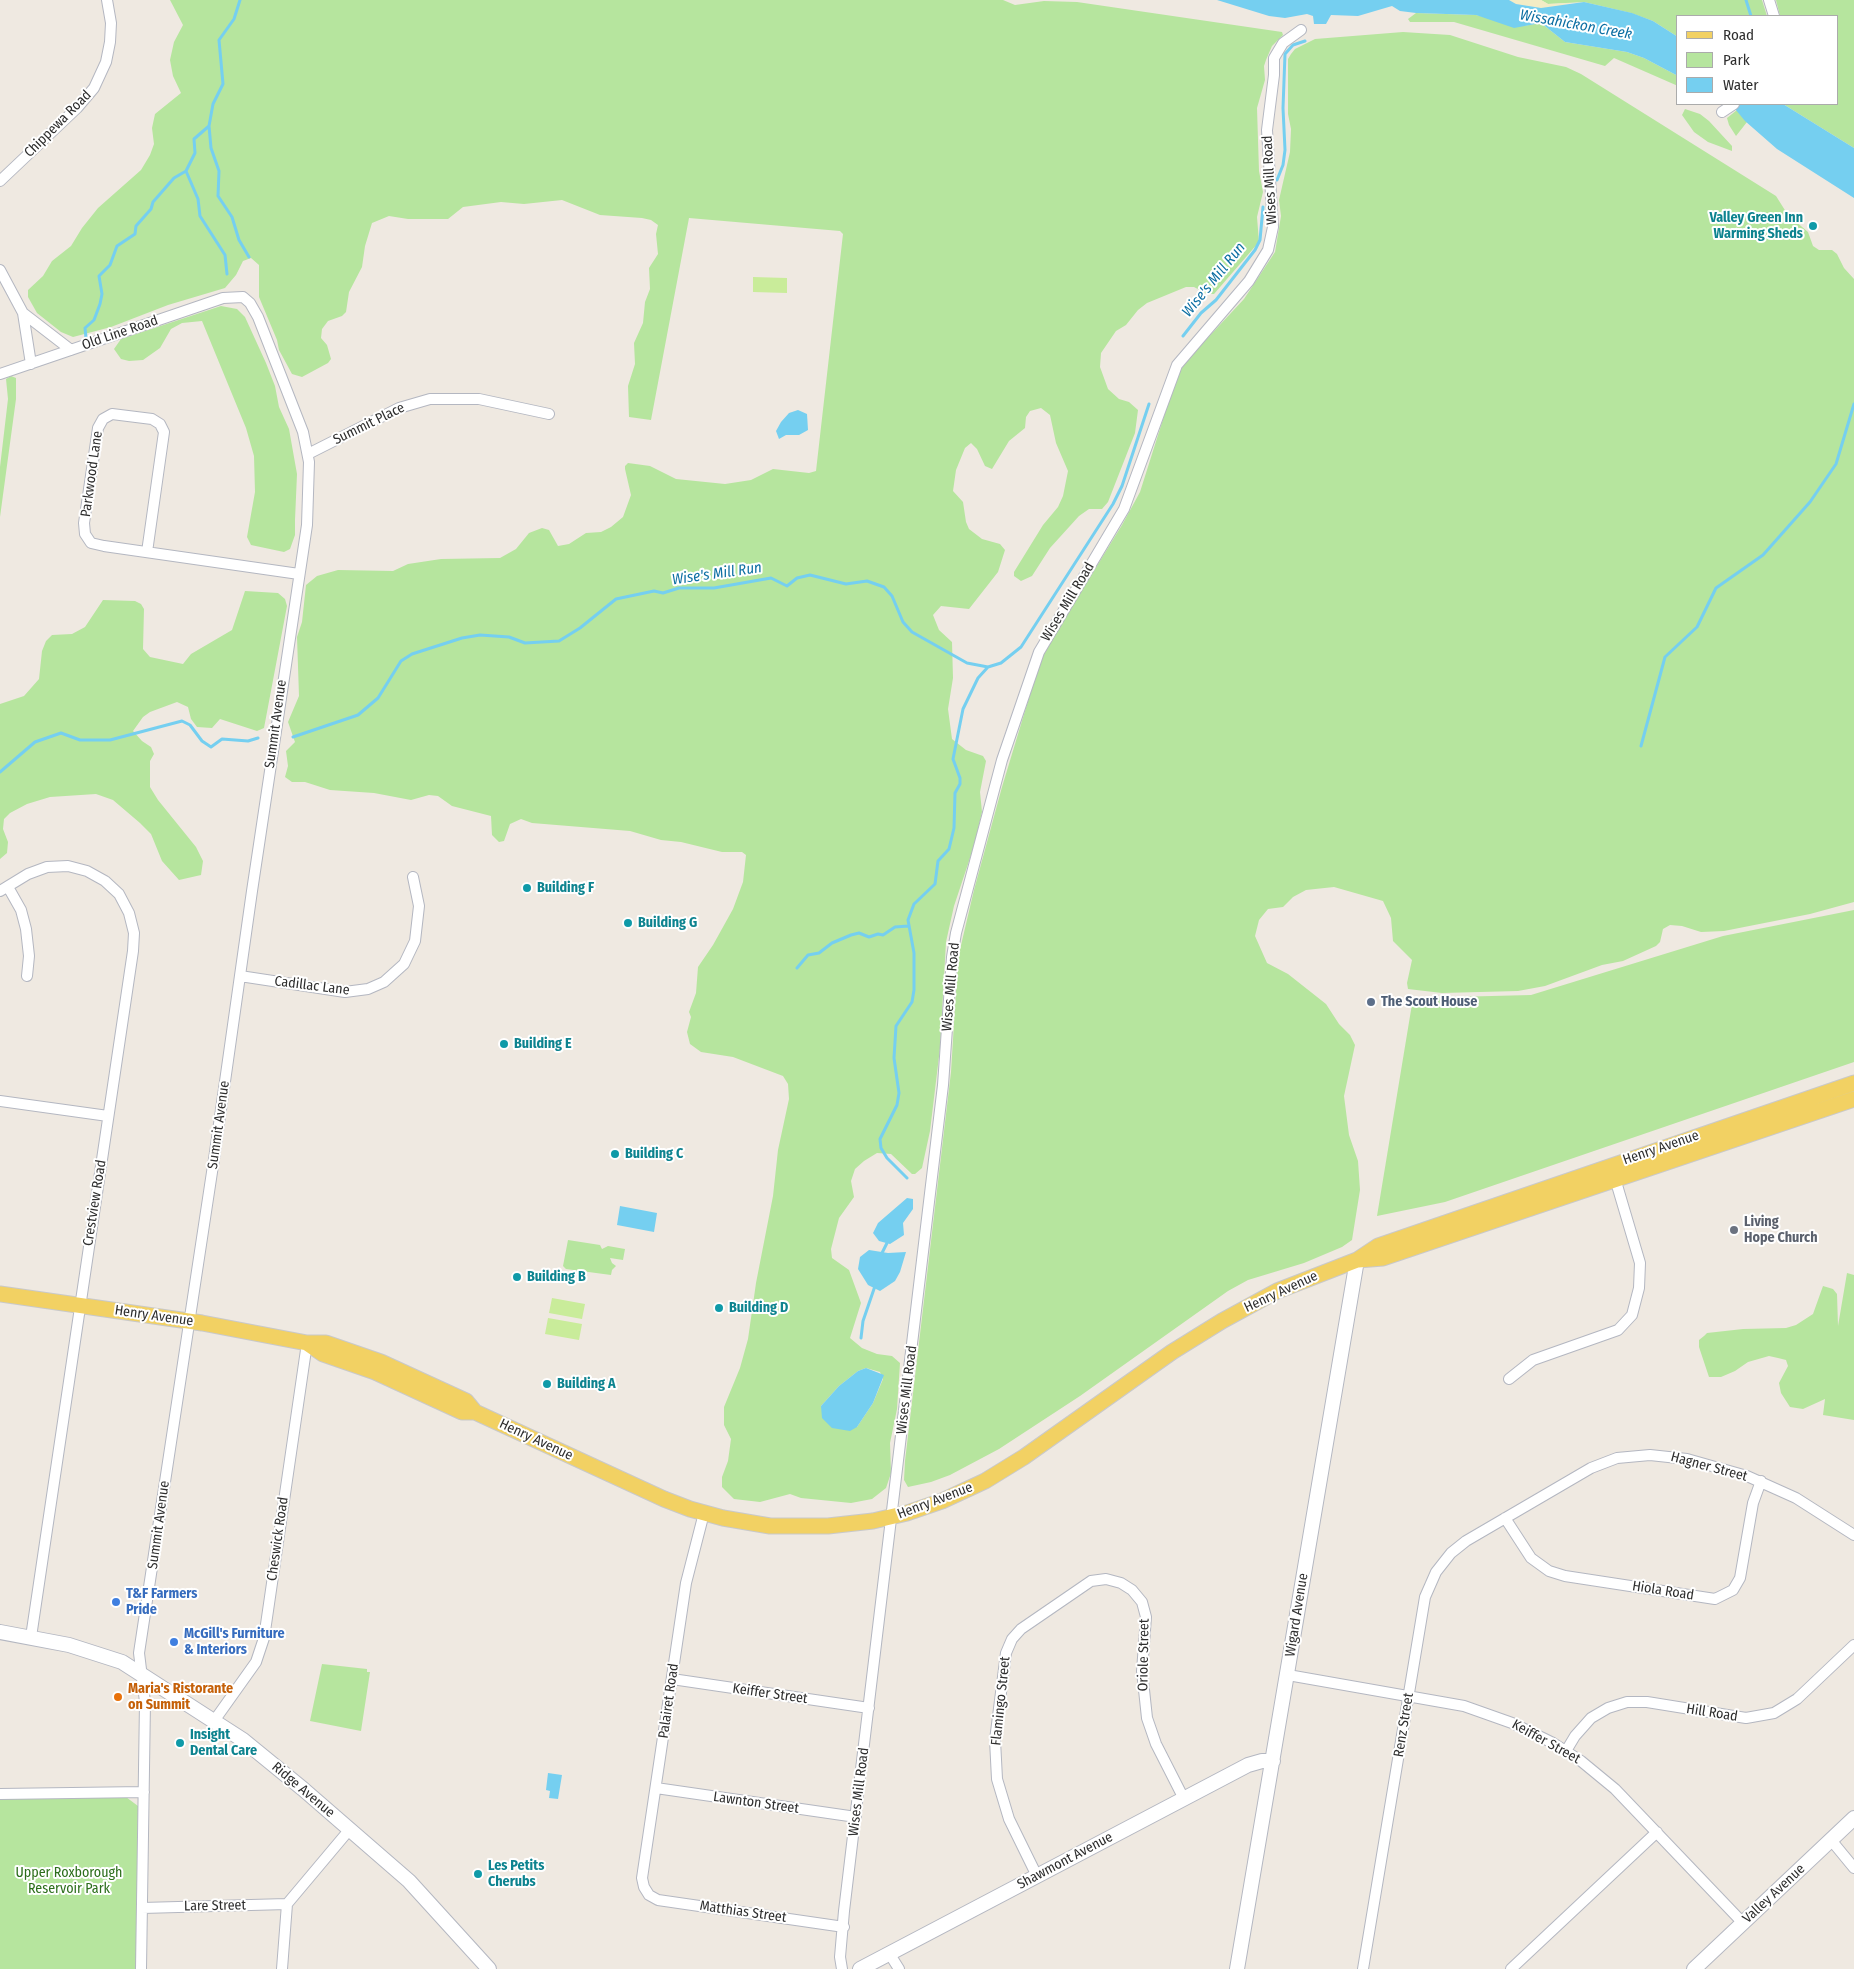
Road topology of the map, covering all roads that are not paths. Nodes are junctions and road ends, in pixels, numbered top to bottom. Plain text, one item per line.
1 (107, 0) edge
2 (1769, 0) edge
3 (1774, 15) edge
4 (1301, 30) dead end
5 (1732, 105) edge
6 (1722, 112) dead end
7 (0, 181) edge
8 (0, 270) edge
9 (241, 296) joint
10 (22, 313) junction
11 (71, 350) junction
12 (31, 364) junction
13 (0, 374) edge
14 (549, 414) dead end
15 (308, 454) junction
16 (147, 552) junction
17 (299, 574) junction
18 (413, 877) dead end
19 (4, 889) edge
20 (27, 976) dead end
21 (240, 976) junction
22 (1854, 1082) edge
23 (0, 1100) edge
24 (1854, 1100) edge
25 (108, 1116) junction
26 (1610, 1166) junction
27 (1616, 1181) junction
28 (1357, 1260) junction
29 (0, 1294) edge
30 (80, 1305) junction
31 (189, 1321) junction
32 (306, 1343) junction
33 (1509, 1379) dead end
34 (1761, 1482) junction
35 (704, 1513) junction
36 (892, 1517) junction
37 (1505, 1518) junction
38 (1854, 1535) edge
39 (1137, 1595) joint
40 (0, 1632) edge
41 (31, 1637) junction
42 (1854, 1645) edge
43 (142, 1673) junction
44 (1288, 1675) junction
45 (672, 1679) junction
46 (1408, 1695) junction
47 (869, 1708) junction
48 (214, 1721) junction
49 (1566, 1751) junction
50 (1273, 1761) junction
51 (656, 1788) junction
52 (144, 1792) junction
53 (0, 1794) edge
54 (1184, 1799) junction
55 (856, 1817) junction
56 (1854, 1818) edge
57 (350, 1830) junction
58 (1657, 1832) junction
59 (1831, 1840) junction
60 (1854, 1868) edge
61 (1037, 1876) junction
62 (646, 1891) joint
63 (287, 1904) junction
64 (142, 1908) junction
65 (1743, 1923) junction
66 (844, 1927) junction
67 (889, 1953) junction
68 (140, 1969) edge
69 (282, 1969) edge
70 (489, 1969) edge
71 (842, 1969) edge
72 (860, 1969) edge
73 (899, 1969) edge
74 (1236, 1969) edge
75 (1363, 1969) edge
76 (1511, 1969) edge
77 (1694, 1969) edge

1 - 7 street, Chippewa Road
2 - 3 street
4 - 36 street, Wises Mill Road
5 - 6 street
8 - 10 street
9 - 11 street, Old Line Road
9 - 15 street, Summit Avenue
10 - 11 street
10 - 12 street
11 - 12 street, Old Line Road
12 - 13 street, Old Line Road
14 - 15 street, Summit Place
15 - 17 street, Summit Avenue
16 - 16 street, Parkwood Lane
16 - 17 street, Parkwood Lane
17 - 21 street, Summit Avenue
18 - 21 street, Cadillac Lane
19 - 20 street
19 - 25 street, Crestview Road
21 - 31 street, Summit Avenue
22 - 26 main road, Henry Avenue
23 - 25 street
24 - 27 main road, Henry Avenue
25 - 30 street, Crestview Road
26 - 27 street
26 - 28 main road, Henry Avenue
27 - 28 main road, Henry Avenue
27 - 33 street
28 - 36 main road, Henry Avenue
28 - 44 street, Wigard Avenue
29 - 30 main road, Henry Avenue
30 - 31 main road, Henry Avenue
30 - 41 street, Crestview Road
31 - 32 main road, Henry Avenue
31 - 43 street, Summit Avenue
32 - 35 main road, Henry Avenue
32 - 48 street, Cheswick Road
34 - 37 street, Hagner Street
34 - 37 street, Hiola Road
34 - 38 street, Hagner Street
35 - 36 main road, Henry Avenue
35 - 45 street, Palairet Road
36 - 47 street, Wises Mill Road
37 - 46 street, Renz Street
39 - 54 street, Oriole Street
39 - 61 street, Flamingo Street
40 - 41 street, Ridge Avenue
41 - 43 street, Ridge Avenue
42 - 49 street, Hill Road
43 - 48 street, Ridge Avenue
43 - 52 street, Summit Avenue
44 - 46 street, Keiffer Street
44 - 50 street, Wigard Avenue
45 - 47 street, Keiffer Street
45 - 51 street, Palairet Road
46 - 49 street, Keiffer Street
46 - 75 street, Renz Street
47 - 55 street, Wises Mill Road
48 - 57 street, Ridge Avenue
49 - 58 street, Keiffer Street
50 - 54 street, Shawmont Avenue
50 - 74 street, Wigard Avenue
51 - 55 street, Lawnton Street
51 - 62 street, Palairet Road
52 - 53 street
52 - 64 street, Summit Avenue
54 - 61 street, Shawmont Avenue
55 - 66 street, Wises Mill Road
56 - 59 street, Valley Avenue
57 - 63 street
57 - 70 street, Ridge Avenue
58 - 65 street, Keiffer Street
58 - 76 street
59 - 60 street
59 - 65 street, Valley Avenue
61 - 67 street, Shawmont Avenue
62 - 66 street, Matthias Street
63 - 64 street, Lare Street
63 - 69 street
64 - 68 street, Summit Avenue
65 - 77 street, Valley Avenue
66 - 71 street, Wises Mill Road
67 - 72 street, Shawmont Avenue
67 - 73 street

